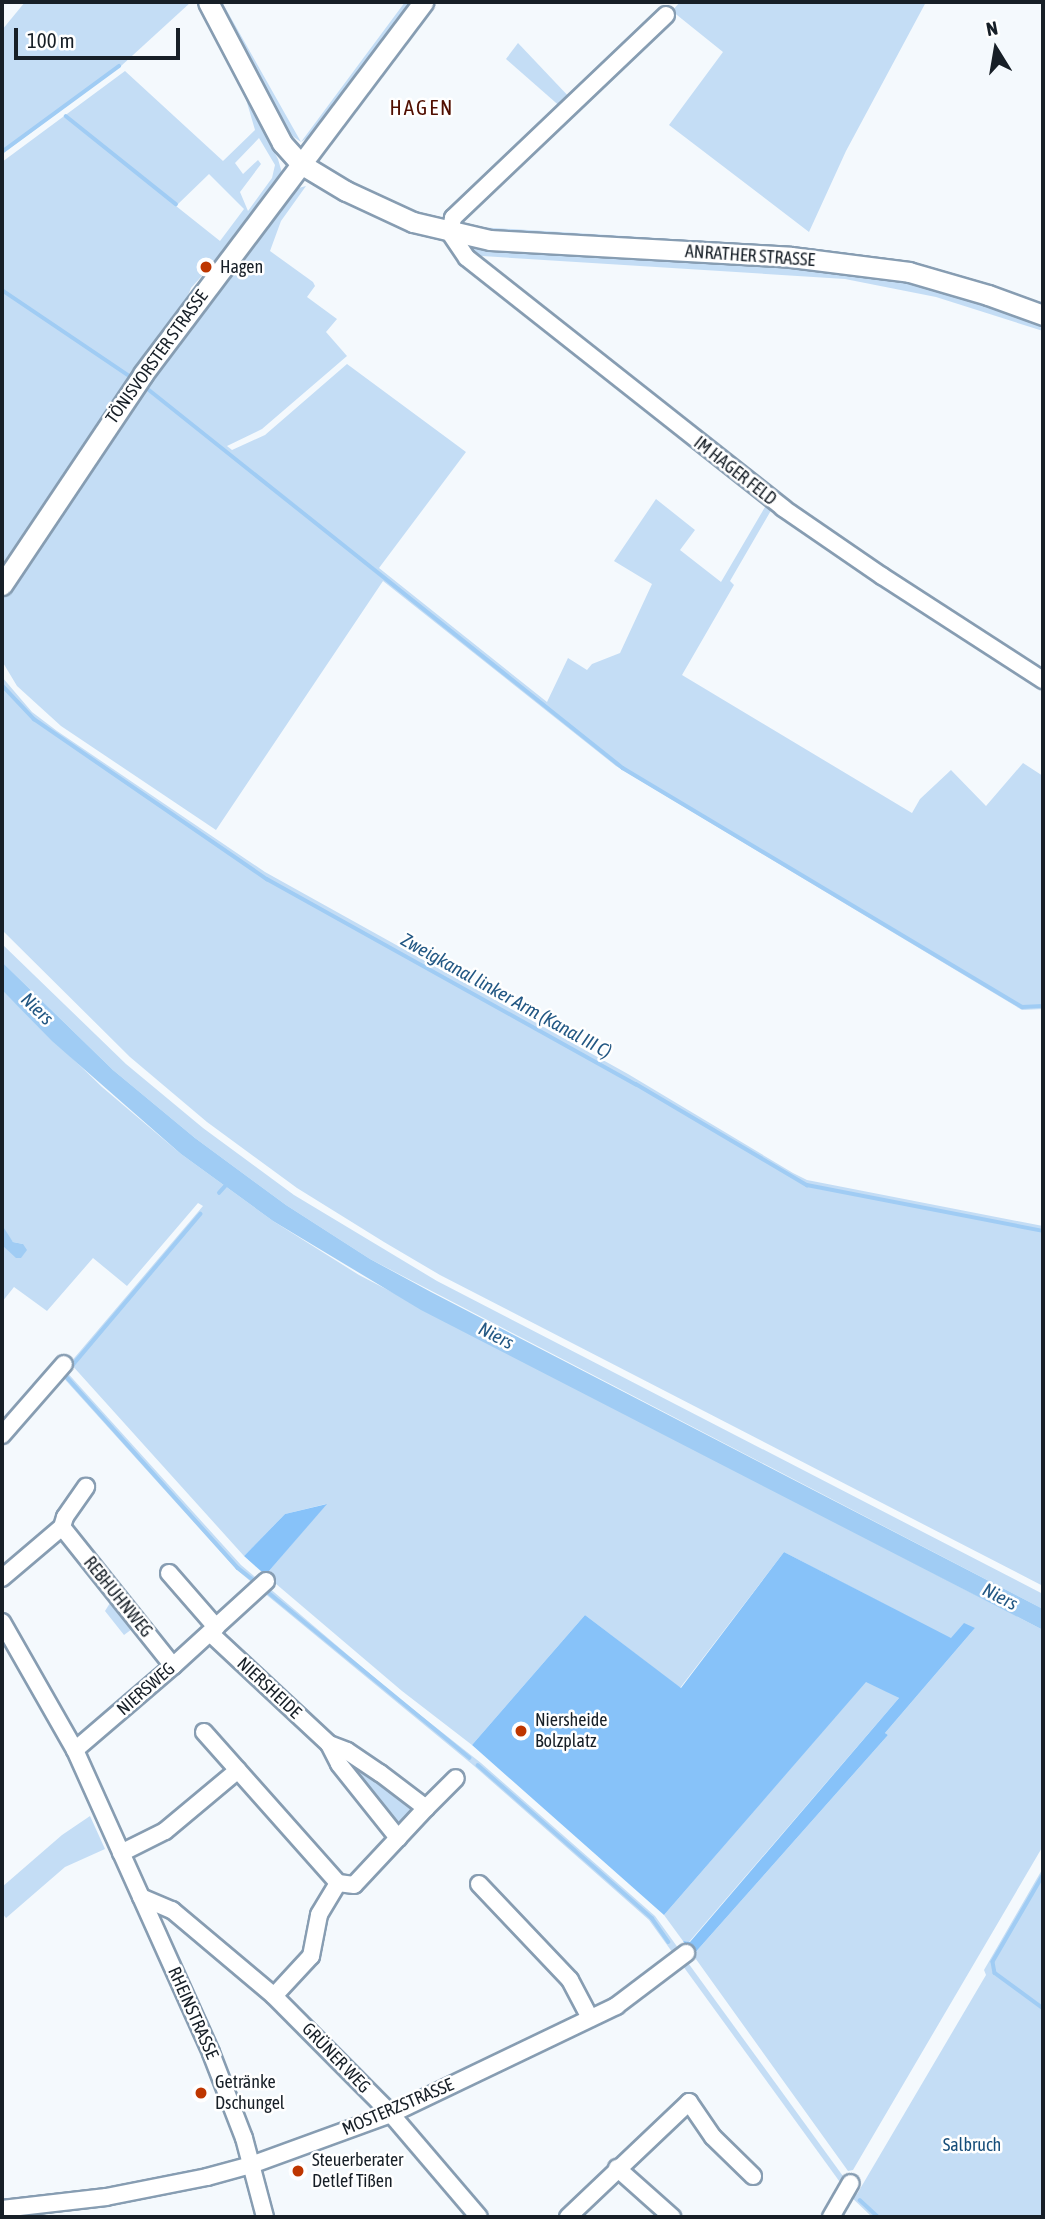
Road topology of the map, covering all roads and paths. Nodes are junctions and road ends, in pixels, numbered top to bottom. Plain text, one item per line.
1 (208, 2) edge
2 (423, 2) edge
3 (666, 15) dead end
4 (302, 164) junction
5 (450, 233) junction
6 (1043, 315) edge
7 (2, 585) edge
8 (1043, 680) edge
9 (64, 1364) dead end
10 (2, 1435) edge
11 (86, 1487) dead end
12 (62, 1527) junction
13 (169, 1573) dead end
14 (2, 1578) edge
15 (266, 1581) dead end
16 (2, 1622) edge
17 (213, 1630) junction
18 (173, 1667) junction
19 (204, 1732) dead end
20 (329, 1744) junction
21 (75, 1750) junction
22 (238, 1770) junction
23 (456, 1778) dead end
24 (426, 1808) junction
25 (398, 1838) junction
26 (121, 1853) junction
27 (338, 1883) junction
28 (478, 1884) dead end
29 (141, 1897) junction
30 (686, 1953) dead end
31 (274, 1996) junction
32 (590, 2018) junction
33 (391, 2114) junction
34 (251, 2165) junction
35 (617, 2168) junction
36 (753, 2176) dead end
37 (851, 2183) dead end
38 (2, 2209) edge
39 (265, 2217) edge
40 (479, 2217) edge
41 (568, 2217) edge
42 (672, 2217) edge
43 (831, 2217) edge

1 - 4 main road, ANRATHER STRASSE
2 - 4 main road, TÖNISVORSTER STRASSE
3 - 5 street
4 - 5 main road, ANRATHER STRASSE
4 - 7 main road, TÖNISVORSTER STRASSE
5 - 6 main road, ANRATHER STRASSE
5 - 8 street, IM HAGER FELD
9 - 10 street
11 - 12 street
12 - 14 street
12 - 18 street, REBHUHNWEG
13 - 17 street
15 - 17 street, NIERSWEG
16 - 21 street, RHEINSTRASSE
17 - 18 street, NIERSWEG
17 - 20 street, NIERSHEIDE
18 - 21 street, NIERSWEG
19 - 22 street
20 - 24 street, NIERSHEIDE
20 - 25 street, NIERSHEIDE
21 - 26 street, RHEINSTRASSE
22 - 26 street
22 - 27 street
23 - 24 street
24 - 25 street
25 - 27 street
26 - 29 street, RHEINSTRASSE
27 - 31 street
28 - 32 street
29 - 31 street, GRÜNER WEG
29 - 34 street, RHEINSTRASSE
30 - 32 street, MOSTERZSTRASSE
31 - 33 street, GRÜNER WEG
32 - 33 street, MOSTERZSTRASSE
33 - 34 street, MOSTERZSTRASSE
33 - 40 street, GRÜNER WEG
34 - 38 street, MOSTERZSTRASSE
34 - 39 street, RHEINSTRASSE
35 - 36 street
35 - 41 street
35 - 42 street
37 - 43 street

